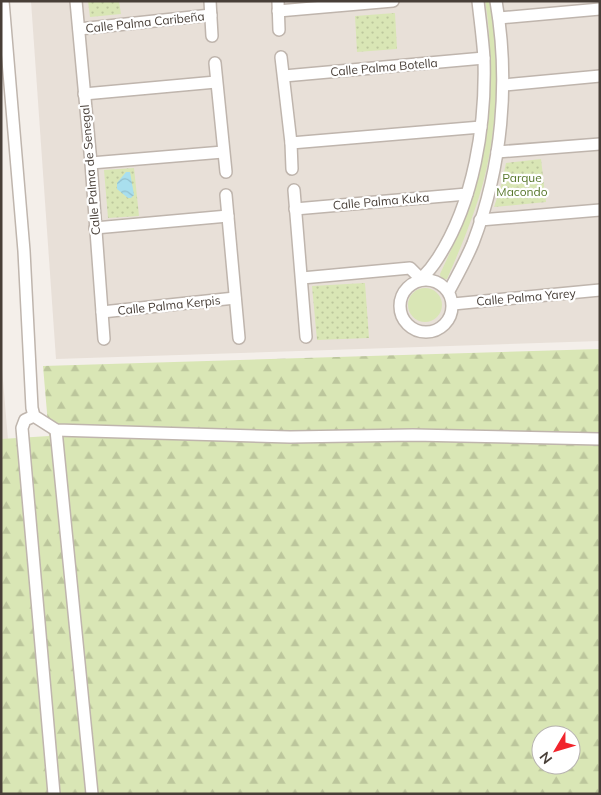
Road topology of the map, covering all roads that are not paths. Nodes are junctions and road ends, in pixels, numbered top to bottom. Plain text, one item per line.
1 (3, 1) edge
2 (76, 1) edge
3 (210, 1) edge
4 (392, 1) edge
5 (478, 1) edge
6 (496, 1) edge
7 (278, 6) edge
8 (600, 9) edge
9 (211, 15) junction
10 (499, 18) junction
11 (79, 30) junction
12 (279, 30) dead end
13 (212, 36) dead end
14 (281, 57) dead end
15 (484, 58) junction
16 (214, 63) dead end
17 (284, 76) junction
18 (600, 76) edge
19 (216, 82) junction
20 (504, 85) junction
21 (84, 94) junction
22 (481, 127) junction
23 (291, 144) junction
24 (600, 144) edge
25 (223, 152) junction
26 (497, 152) junction
27 (91, 163) junction
28 (292, 169) dead end
29 (226, 172) dead end
30 (294, 190) dead end
31 (467, 194) junction
32 (226, 195) dead end
33 (295, 209) junction
34 (600, 210) edge
35 (228, 216) junction
36 (480, 220) junction
37 (95, 228) junction
38 (302, 278) junction
39 (421, 279) junction
40 (600, 290) edge
41 (448, 291) junction
42 (235, 298) junction
43 (453, 304) junction
44 (102, 312) junction
45 (306, 337) dead end
46 (240, 338) dead end
47 (104, 339) dead end
48 (34, 416) junction
49 (56, 430) junction
50 (600, 439) edge
51 (54, 794) edge
52 (92, 794) edge

1 - 48 street
2 - 11 street, Calle Palma de Senegal
3 - 9 street, Calle Palma Caribeña
4 - 7 street
5 - 15 street
6 - 10 street
7 - 12 street
8 - 10 street
9 - 11 street, Calle Palma Caribeña
9 - 13 street, Calle Palma Caribeña
10 - 20 street
11 - 21 street, Calle Palma de Senegal
14 - 17 street
15 - 17 street, Calle Palma Botella
15 - 22 street
16 - 19 street
17 - 23 street
18 - 20 street
19 - 21 street
19 - 25 street
20 - 26 street
21 - 27 street, Calle Palma de Senegal
22 - 23 street
22 - 31 street
23 - 28 street
24 - 26 street
25 - 27 street
25 - 29 street
26 - 36 street
27 - 37 street, Calle Palma de Senegal
30 - 33 street
31 - 33 street, Calle Palma Kuka
31 - 39 street
32 - 35 street, Calle Palma Kerpis
33 - 38 street
34 - 36 street
35 - 37 street
35 - 42 street, Calle Palma Kerpis
36 - 41 street
37 - 44 street, Calle Palma de Senegal
38 - 39 street
38 - 45 street
39 - 41 street
39 - 43 street
40 - 43 street, Calle Palma Yarey
41 - 43 street
42 - 44 street, Calle Palma Kerpis
42 - 46 street, Calle Palma Kerpis
44 - 47 street, Calle Palma de Senegal
48 - 49 street
48 - 51 street
49 - 50 street
49 - 52 street

